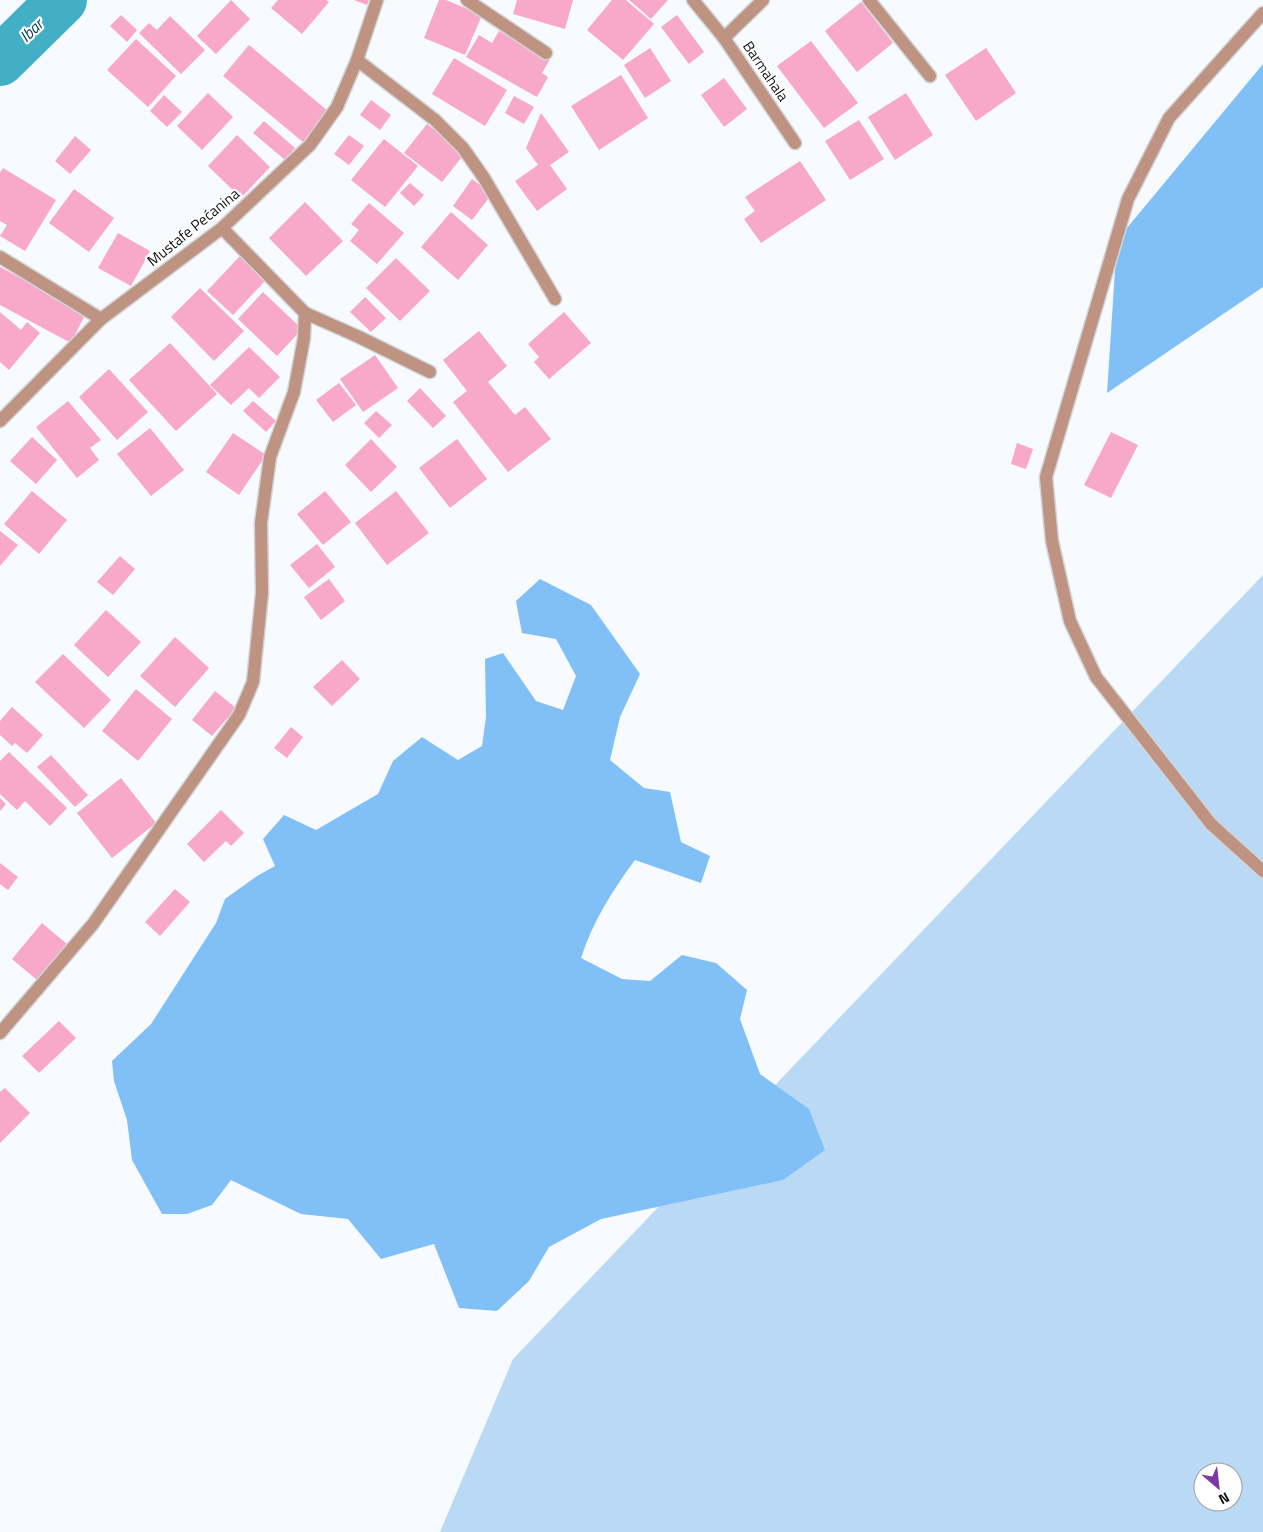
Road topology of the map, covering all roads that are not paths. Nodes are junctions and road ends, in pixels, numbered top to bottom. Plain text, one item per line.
1 (377, 0) edge
2 (467, 0) edge
3 (693, 0) edge
4 (763, 0) edge
5 (869, 0) edge
6 (1263, 13) edge
7 (724, 38) junction
8 (546, 53) dead end
9 (357, 60) junction
10 (930, 76) dead end
11 (795, 143) dead end
12 (222, 228) junction
13 (0, 257) edge
14 (555, 299) dead end
15 (306, 313) junction
16 (101, 320) junction
17 (430, 372) dead end
18 (0, 421) edge
19 (1263, 871) edge
20 (0, 1033) edge

1 - 9 street, Mustafe Pećanina
2 - 8 street
3 - 7 street
4 - 7 street, Barmahala
5 - 10 street
6 - 19 street
7 - 11 street, Barmahala
9 - 12 street, Mustafe Pećanina
9 - 14 street
12 - 15 street
12 - 16 street, Mustafe Pećanina
13 - 16 street
15 - 17 street
15 - 20 street
16 - 18 street, Mustafe Pećanina

